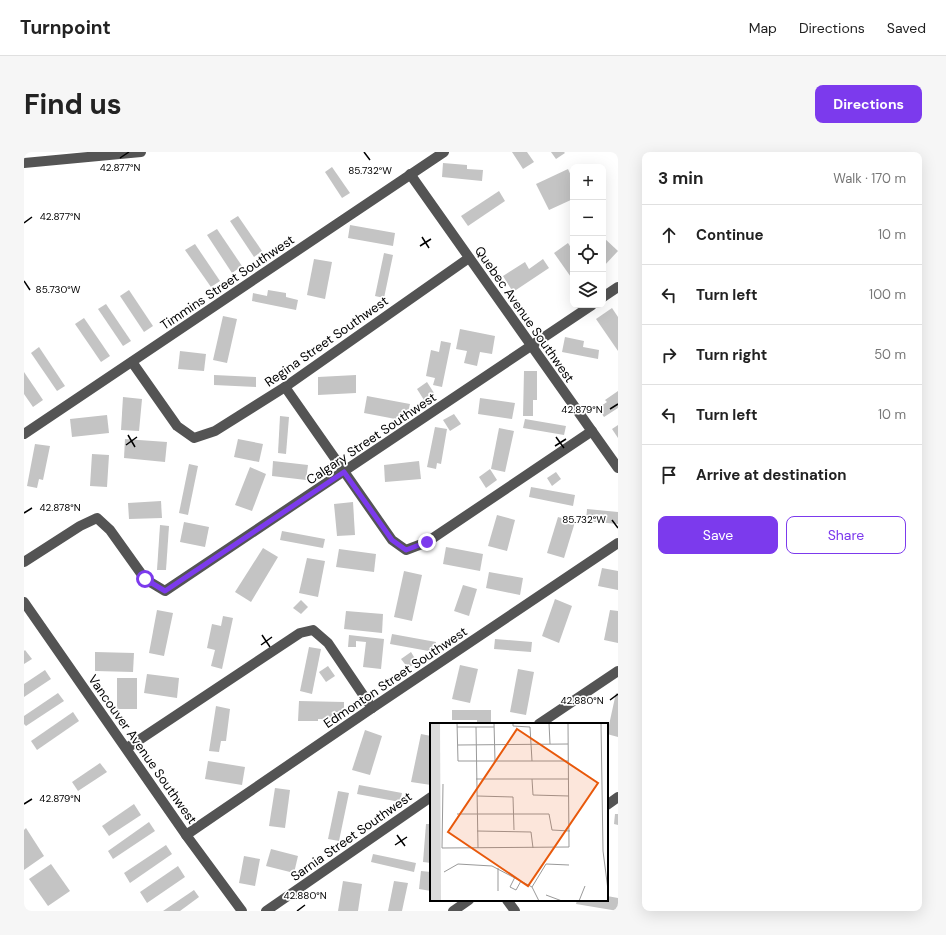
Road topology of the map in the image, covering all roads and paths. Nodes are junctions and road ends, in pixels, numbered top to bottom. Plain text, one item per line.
1 (141, 152) edge
2 (444, 152) edge
3 (123, 153) edge
4 (80, 155) edge
5 (24, 163) edge
6 (410, 174) junction
7 (469, 258) junction
8 (618, 287) edge
9 (606, 295) edge
10 (588, 308) edge
11 (532, 346) junction
12 (132, 362) junction
13 (285, 387) junction
14 (592, 431) junction
15 (24, 434) edge
16 (618, 468) edge
17 (344, 472) junction
18 (618, 543) edge
19 (24, 562) edge
20 (24, 602) edge
21 (618, 671) edge
22 (372, 708) junction
23 (540, 723) edge
24 (127, 748) junction
25 (618, 797) edge
26 (430, 798) edge
27 (608, 804) edge
28 (186, 835) junction
29 (468, 901) edge
30 (508, 901) edge
31 (242, 911) edge
32 (266, 911) edge
33 (453, 911) edge
34 (515, 911) edge

1 - 3 street
2 - 6 street, Timmins Street Southwest
3 - 4 street
4 - 5 street
6 - 7 street, Quebec Avenue Southwest
6 - 12 street, Timmins Street Southwest
7 - 11 street, Quebec Avenue Southwest
7 - 13 street, Regina Street Southwest
8 - 9 street
10 - 11 street, Calgary Street Southwest
11 - 14 street, Quebec Avenue Southwest
11 - 17 street, Calgary Street Southwest
12 - 13 street, Regina Street Southwest
12 - 15 street, Timmins Street Southwest
13 - 17 street
14 - 16 street, Quebec Avenue Southwest
14 - 17 street
17 - 19 street, Calgary Street Southwest
18 - 22 street, Edmonton Street Southwest
20 - 24 street, Vancouver Avenue Southwest
21 - 23 street
22 - 24 street
22 - 28 street, Edmonton Street Southwest
24 - 28 street, Vancouver Avenue Southwest
25 - 27 street
26 - 32 street, Sarnia Street Southwest
28 - 31 street, Vancouver Avenue Southwest
29 - 33 street
30 - 34 street

